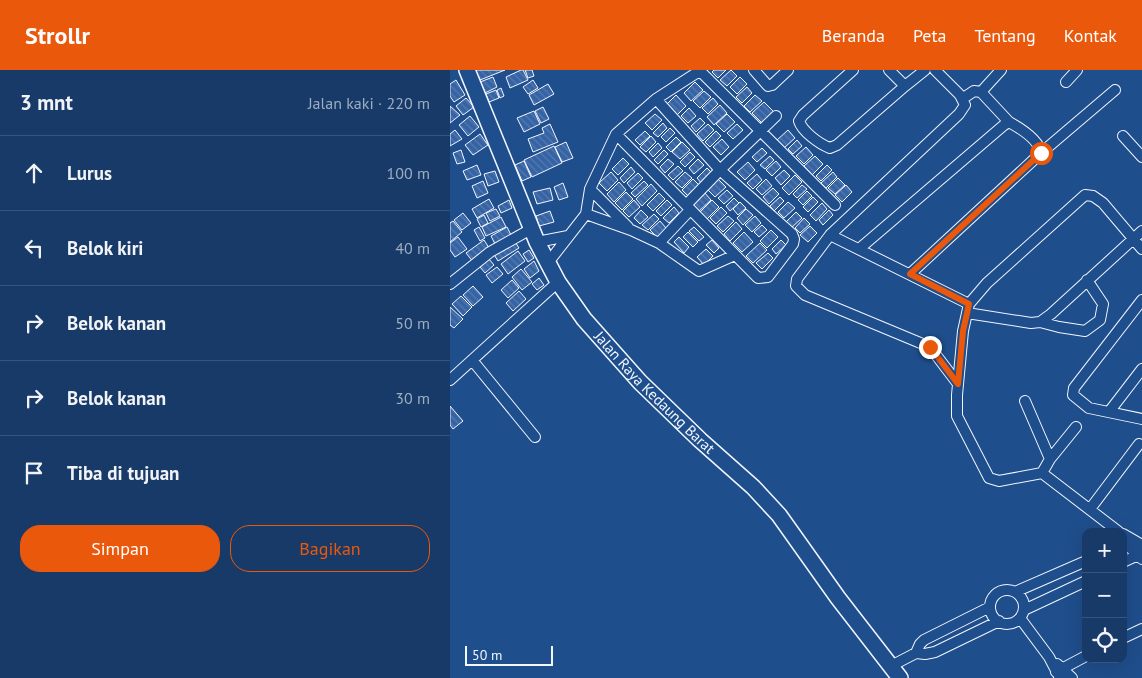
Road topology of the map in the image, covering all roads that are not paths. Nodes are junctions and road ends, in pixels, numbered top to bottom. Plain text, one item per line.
1 (467, 70) edge
2 (754, 70) edge
3 (788, 70) edge
4 (853, 70) edge
5 (890, 70) edge
6 (925, 70) edge
7 (935, 70) edge
8 (1001, 70) edge
9 (1077, 70) edge
10 (700, 71) edge
11 (1066, 82) dead end
12 (905, 86) junction
13 (1115, 90) dead end
14 (980, 92) junction
15 (962, 98) junction
16 (656, 100) junction
17 (776, 116) dead end
18 (1009, 122) junction
19 (759, 130) junction
20 (616, 134) junction
21 (1123, 136) dead end
22 (1041, 153) junction
23 (1142, 157) edge
24 (720, 170) junction
25 (590, 189) junction
26 (835, 205) dead end
27 (688, 207) junction
28 (586, 214) junction
29 (631, 230) junction
30 (1142, 231) edge
31 (830, 235) junction
32 (534, 236) junction
33 (568, 236) junction
34 (1133, 238) junction
35 (659, 242) junction
36 (859, 249) junction
37 (1142, 249) edge
38 (735, 255) junction
39 (547, 264) junction
40 (910, 274) junction
41 (1087, 280) junction
42 (558, 282) junction
43 (450, 284) edge
44 (1142, 300) edge
45 (968, 309) junction
46 (1040, 322) junction
47 (472, 360) junction
48 (1142, 369) edge
49 (450, 380) edge
50 (958, 384) junction
51 (1025, 401) dead end
52 (1109, 412) junction
53 (1142, 420) edge
54 (1076, 427) dead end
55 (535, 437) dead end
56 (1139, 444) dead end
57 (1050, 459) junction
58 (1042, 474) junction
59 (1090, 509) junction
60 (1113, 528) edge
61 (1127, 541) edge
62 (1127, 542) edge
63 (1142, 545) edge
64 (1140, 555) edge
65 (1127, 560) edge
66 (1082, 563) edge
67 (1082, 583) edge
68 (1015, 592) junction
69 (990, 607) junction
70 (1022, 614) junction
71 (999, 621) junction
72 (1142, 629) edge
73 (1127, 636) edge
74 (916, 653) junction
75 (1082, 659) edge
76 (896, 672) edge
77 (1059, 673) edge
78 (1072, 678) edge

1 - 32 street, Jalan Raya Kedaung Barat
2 - 3 street
4 - 12 street
5 - 12 street
6 - 12 street
7 - 15 street
8 - 14 street
9 - 11 street
10 - 16 street
10 - 19 street
13 - 22 street
14 - 15 street
14 - 18 street
15 - 31 street
16 - 20 street
16 - 24 street
17 - 19 street
18 - 22 street
18 - 36 street
19 - 24 street
19 - 26 street
20 - 25 street
20 - 27 street
21 - 23 street
22 - 40 street
24 - 27 street
24 - 38 street
25 - 28 street
25 - 29 street
27 - 35 street
27 - 38 street
28 - 29 street
28 - 33 street
29 - 35 street
30 - 34 street
31 - 36 street
31 - 50 street
32 - 33 street
32 - 39 street, Jalan Raya Kedaung Barat
32 - 43 street
33 - 39 street
34 - 37 street
34 - 41 street
34 - 45 street
35 - 38 street
36 - 40 street
39 - 42 street, Jalan Raya Kedaung Barat
40 - 45 street
41 - 46 street
41 - 46 street
42 - 47 street
42 - 76 street, Jalan Raya Kedaung Barat
44 - 52 street
45 - 46 street
45 - 50 street
47 - 49 street
47 - 55 street
48 - 52 street
50 - 58 street
51 - 57 street
52 - 53 street
54 - 57 street
56 - 59 street
57 - 58 street
58 - 59 street
59 - 60 street
61 - 63 street
62 - 64 street
64 - 65 street
66 - 68 street
67 - 70 street
68 - 69 street
68 - 70 street
69 - 71 street
69 - 74 street
70 - 71 street
70 - 77 street
71 - 74 street
72 - 73 street
74 - 76 street
75 - 77 street
77 - 78 street

